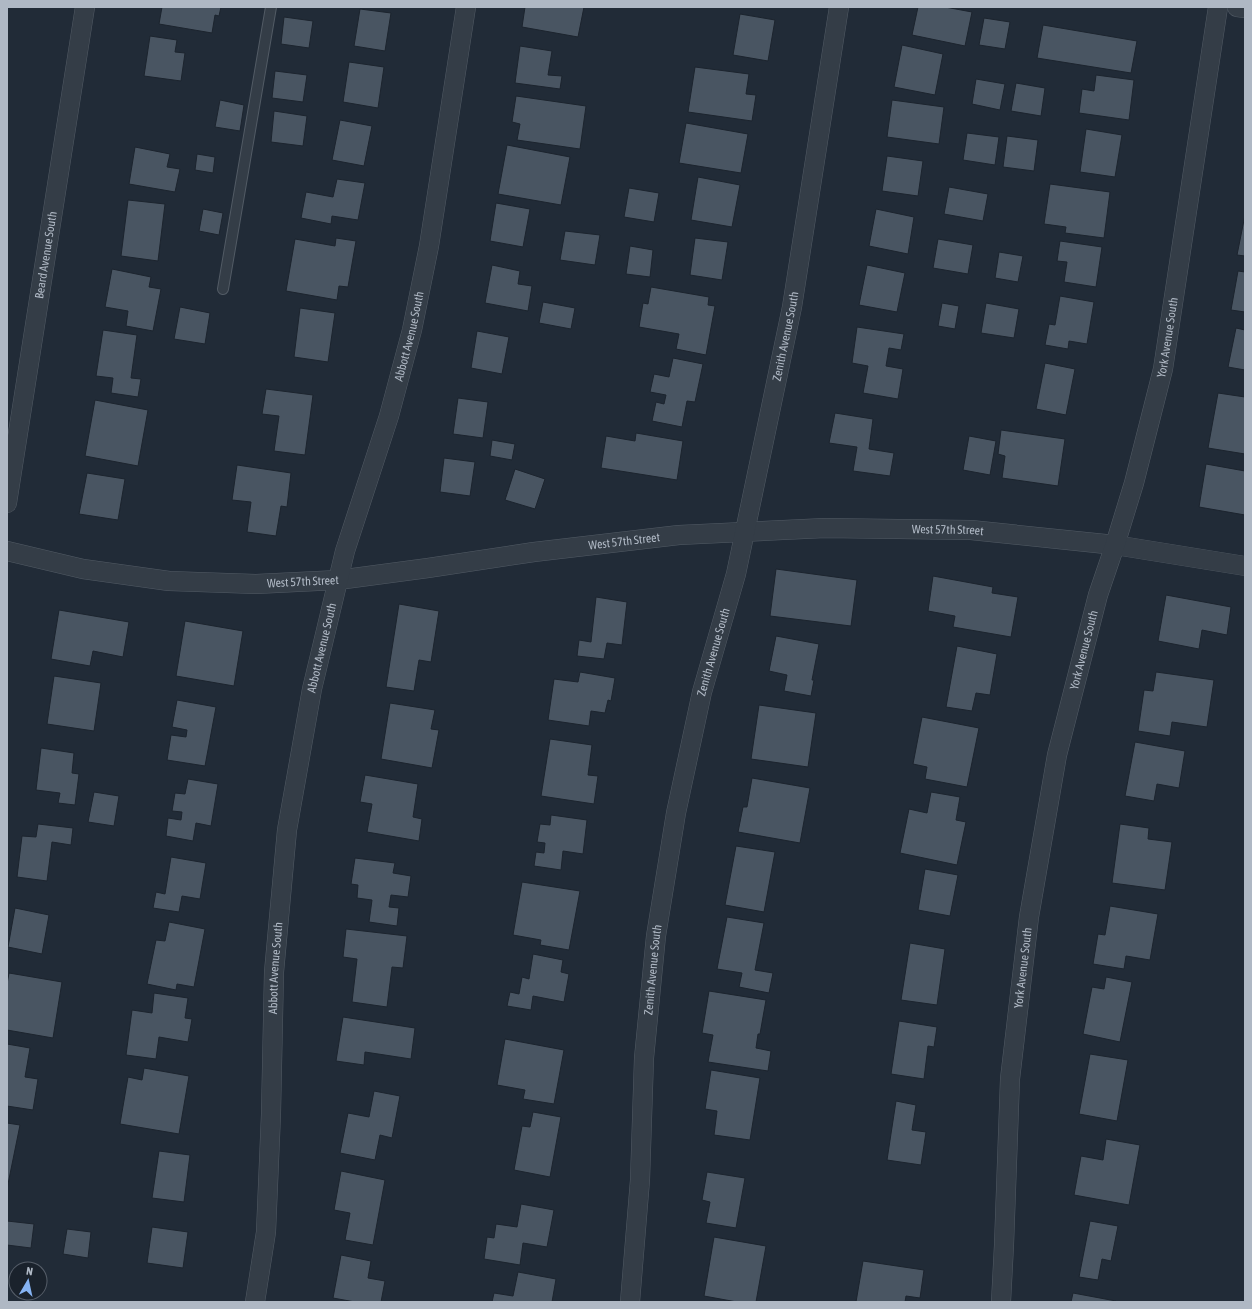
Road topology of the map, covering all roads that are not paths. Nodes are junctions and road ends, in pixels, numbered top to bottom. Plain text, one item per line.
1 (85, 7) edge
2 (271, 7) edge
3 (466, 7) edge
4 (839, 7) edge
5 (1218, 7) edge
6 (1237, 7) edge
7 (1245, 8) edge
8 (223, 289) dead end
9 (7, 503) edge
10 (745, 532) junction
11 (1115, 545) junction
12 (7, 551) edge
13 (1245, 566) edge
14 (338, 580) junction
15 (255, 1302) edge
16 (630, 1302) edge
17 (1001, 1302) edge

1 - 9 street, Beard Avenue South
2 - 8 lane
3 - 14 street, Abbott Avenue South
4 - 10 street, Zenith Avenue South
5 - 11 street, York Avenue South
6 - 7 street
10 - 11 street, West 57th Street
10 - 14 street, West 57th Street
10 - 16 street, Zenith Avenue South
11 - 13 street, West 57th Street
11 - 17 street, York Avenue South
12 - 14 street, West 57th Street
14 - 15 street, Abbott Avenue South

